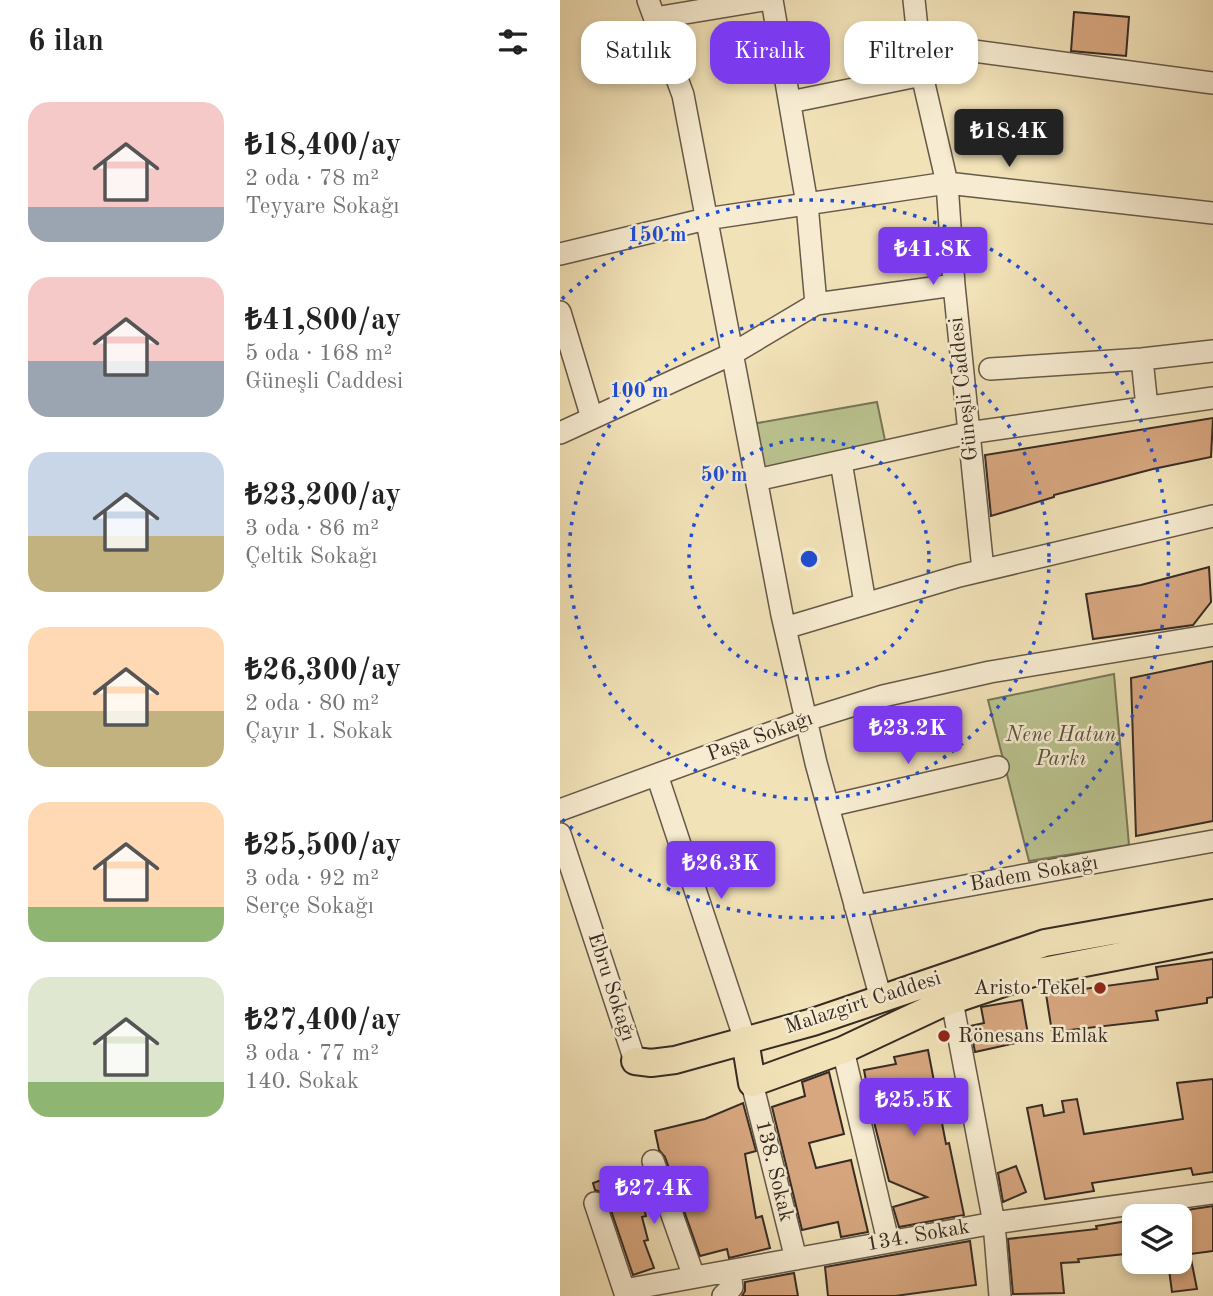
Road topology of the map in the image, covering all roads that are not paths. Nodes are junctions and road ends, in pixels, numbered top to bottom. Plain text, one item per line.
1 (763, 0) edge
2 (772, 0) edge
3 (914, 0) edge
4 (652, 9) edge
5 (917, 21) edge
6 (978, 52) edge
7 (1213, 83) edge
8 (878, 84) edge
9 (924, 84) edge
10 (790, 102) junction
11 (947, 183) junction
12 (807, 204) junction
13 (1213, 213) edge
14 (706, 219) junction
15 (560, 254) edge
16 (954, 285) junction
17 (816, 304) junction
18 (560, 312) edge
19 (1213, 351) edge
20 (732, 354) junction
21 (1142, 359) junction
22 (990, 369) dead end
23 (1213, 398) edge
24 (1147, 407) junction
25 (592, 418) junction
26 (560, 433) edge
27 (968, 433) junction
28 (841, 462) junction
29 (756, 480) junction
30 (1213, 516) edge
31 (983, 570) junction
32 (865, 603) junction
33 (785, 628) junction
34 (1213, 635) edge
35 (806, 720) junction
36 (998, 767) dead end
37 (657, 775) junction
38 (828, 806) junction
39 (560, 810) edge
40 (560, 834) edge
41 (1213, 841) edge
42 (855, 906) junction
43 (1213, 913) edge
44 (1213, 938) edge
45 (881, 999) junction
46 (952, 1000) junction
47 (746, 1040) junction
48 (843, 1050) junction
49 (635, 1060) joint
50 (752, 1083) junction
51 (653, 1161) dead end
52 (1213, 1194) edge
53 (595, 1203) dead end
54 (994, 1223) junction
55 (888, 1241) junction
56 (796, 1259) junction
57 (730, 1271) junction
58 (694, 1277) junction
59 (625, 1293) edge
60 (723, 1296) edge
61 (1000, 1296) edge

1 - 4 street
2 - 10 street
3 - 5 street, Güneşli Caddesi
4 - 14 street
6 - 7 street
8 - 10 street
9 - 11 street, Güneşli Caddesi
10 - 12 street
11 - 12 street
11 - 13 street
11 - 16 street, Güneşli Caddesi
12 - 14 street
12 - 17 street
14 - 15 street
14 - 20 street
16 - 17 street
16 - 27 street, Güneşli Caddesi
17 - 20 street
18 - 25 street
19 - 21 street
20 - 25 street
20 - 29 street
21 - 22 street
21 - 24 street
23 - 24 street
24 - 27 street
25 - 26 street
27 - 28 street
27 - 31 street, Güneşli Caddesi
28 - 29 street
28 - 32 street
29 - 33 street
30 - 31 street
31 - 32 street
32 - 33 street
33 - 35 street
34 - 35 street, Paşa Sokağı
35 - 37 street, Paşa Sokağı
35 - 38 street
36 - 38 street
37 - 39 street, Paşa Sokağı
37 - 47 street
38 - 42 street
40 - 49 street, Ebru Sokağı
41 - 42 street, Badem Sokağı
42 - 45 street
43 - 45 main road, Malazgirt Caddesi
44 - 46 main road, Malazgirt Caddesi
45 - 47 main road, Malazgirt Caddesi
46 - 48 main road, Malazgirt Caddesi
46 - 54 street
47 - 49 main road, Malazgirt Caddesi
47 - 50 main road
48 - 50 main road, Malazgirt Caddesi
48 - 55 street
50 - 56 street, 138. Sokak
51 - 58 street
52 - 54 street, 134. Sokak
53 - 59 street
54 - 55 street, 134. Sokak
54 - 61 street
55 - 56 street, 134. Sokak
56 - 57 street, 134. Sokak
57 - 58 street, 134. Sokak
57 - 60 street
58 - 59 street, 134. Sokak

